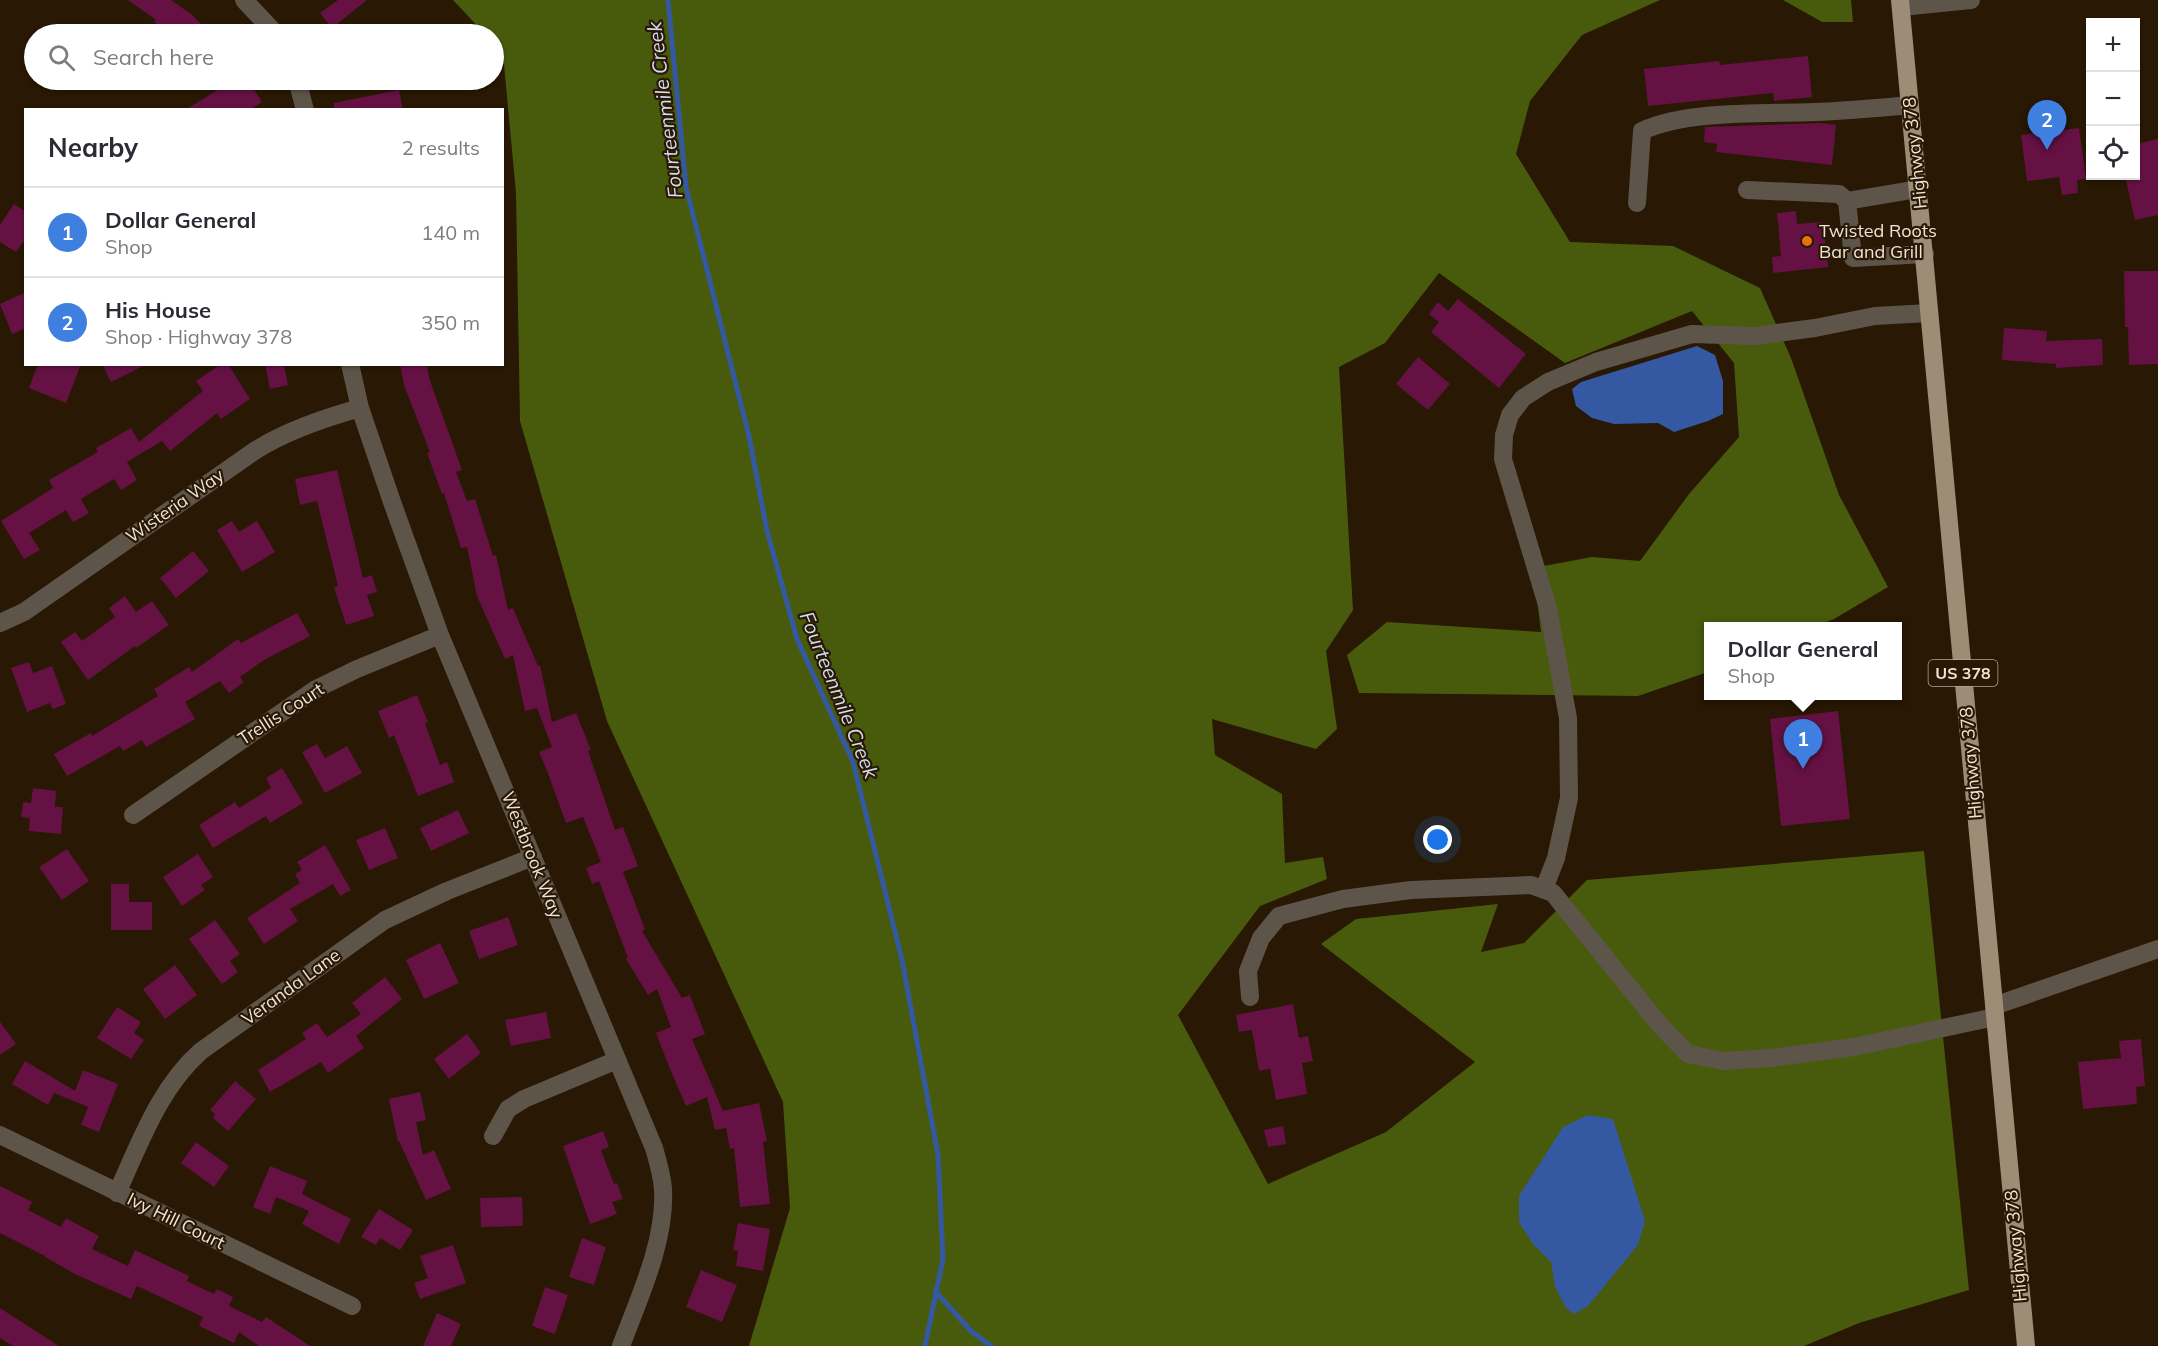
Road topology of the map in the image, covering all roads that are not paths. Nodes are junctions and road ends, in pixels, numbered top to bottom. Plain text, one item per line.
1 (244, 0) edge
2 (1962, 0) edge
3 (1900, 3) edge
4 (267, 24) edge
5 (300, 90) edge
6 (1910, 105) junction
7 (304, 108) edge
8 (1918, 189) junction
9 (1747, 190) dead end
10 (1848, 201) junction
11 (1637, 203) dead end
12 (1925, 254) junction
13 (1929, 314) junction
14 (350, 366) edge
15 (360, 408) junction
16 (0, 623) edge
17 (440, 635) junction
18 (133, 815) dead end
19 (533, 857) junction
20 (1544, 889) junction
21 (2158, 949) edge
22 (1250, 997) dead end
23 (1995, 1011) junction
24 (617, 1060) junction
25 (0, 1135) edge
26 (493, 1136) dead end
27 (117, 1193) junction
28 (352, 1305) dead end
29 (621, 1346) edge
30 (2026, 1346) edge

1 - 4 street
2 - 3 street
3 - 6 main road, Highway 378 / US 378
5 - 7 street
6 - 8 main road, Highway 378 / US 378
6 - 11 street
8 - 10 street
8 - 12 main road, Highway 378 / US 378
9 - 10 street
10 - 12 street
12 - 13 main road, Highway 378 / US 378
13 - 20 street
13 - 23 main road, Highway 378 / US 378
14 - 15 street, Westbrook Way
15 - 16 street, Wisteria Way
15 - 17 street, Westbrook Way
17 - 18 street, Trellis Court
17 - 19 street, Westbrook Way
19 - 24 street, Westbrook Way
19 - 27 street, Veranda Lane
20 - 22 street
20 - 23 street
21 - 23 street
23 - 30 main road, Highway 378 / US 378
24 - 26 street
24 - 29 street, Westbrook Way
25 - 27 street, Ivy Hill Court
27 - 28 street, Ivy Hill Court

